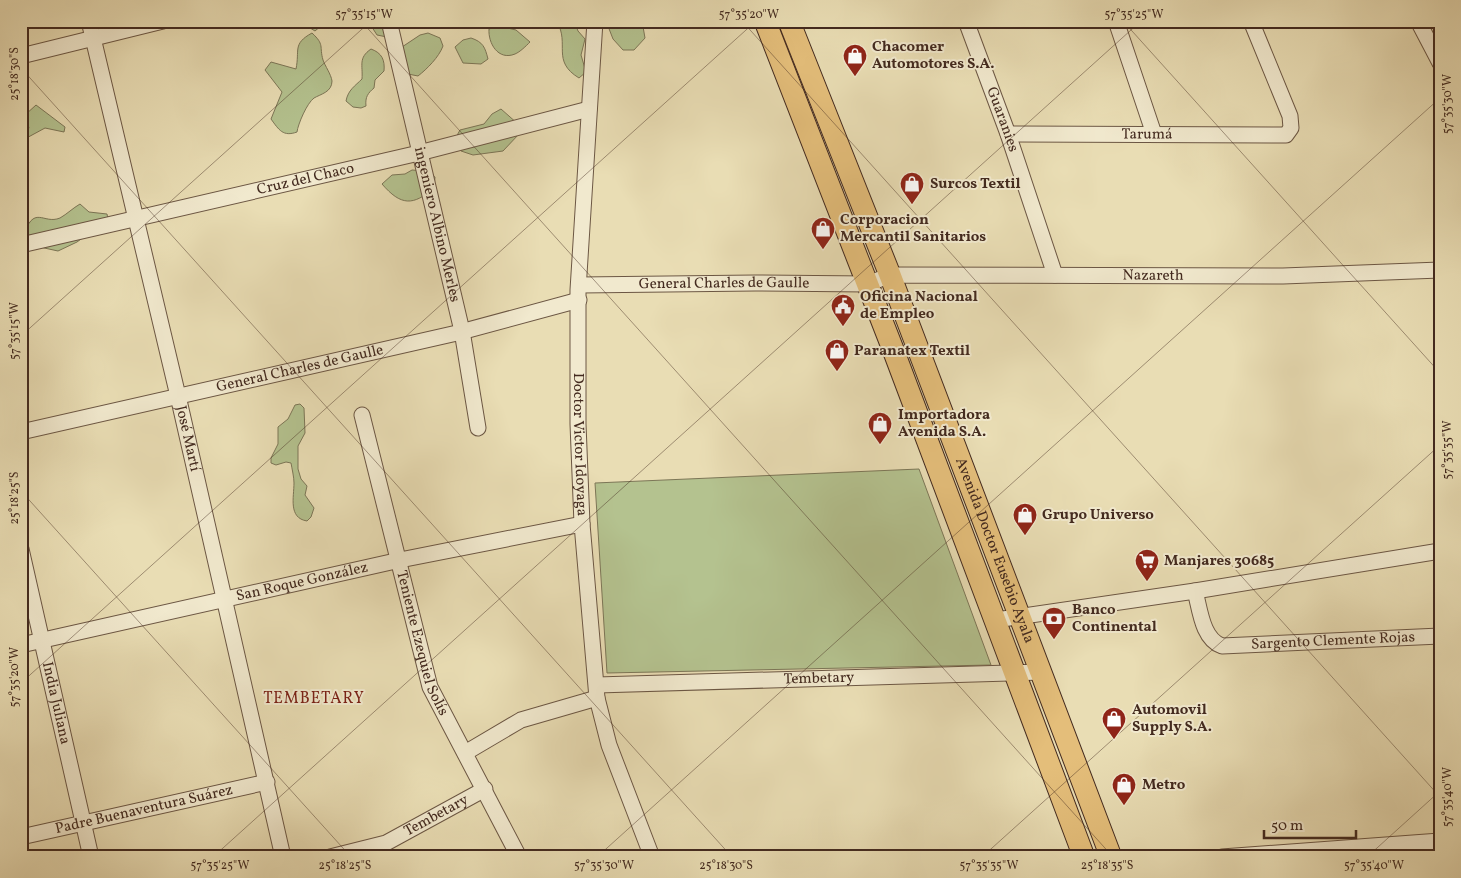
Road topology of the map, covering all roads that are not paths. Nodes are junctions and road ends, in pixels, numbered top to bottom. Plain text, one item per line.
1 (89, 21) edge
2 (163, 21) edge
3 (389, 21) edge
4 (595, 21) edge
5 (764, 21) edge
6 (790, 21) edge
7 (966, 21) edge
8 (1116, 21) edge
9 (1251, 21) edge
10 (1418, 21) edge
11 (93, 39) junction
12 (21, 56) edge
13 (1440, 63) edge
14 (590, 109) junction
15 (1008, 134) junction
16 (1154, 134) junction
17 (419, 153) junction
18 (136, 218) junction
19 (21, 245) edge
20 (1440, 270) edge
21 (890, 275) junction
22 (1055, 276) junction
23 (868, 284) junction
24 (579, 292) junction
25 (462, 331) junction
26 (178, 396) junction
27 (362, 415) dead end
28 (478, 428) dead end
29 (21, 432) edge
30 (582, 524) junction
31 (21, 549) edge
32 (1440, 551) edge
33 (400, 560) junction
34 (1195, 591) junction
35 (223, 599) junction
36 (1021, 616) junction
37 (996, 620) junction
38 (1440, 636) edge
39 (43, 640) junction
40 (21, 645) edge
41 (1016, 672) junction
42 (1042, 672) junction
43 (597, 691) junction
44 (465, 752) junction
45 (267, 782) junction
46 (485, 789) junction
47 (84, 823) junction
48 (21, 837) edge
49 (1440, 841) edge
50 (91, 857) edge
51 (283, 857) edge
52 (330, 857) edge
53 (519, 857) edge
54 (652, 857) edge
55 (1084, 857) edge
56 (1111, 857) edge
57 (1222, 857) edge

1 - 11 street, José Martí
2 - 11 street
3 - 17 street, ingeniero Albino Merles
4 - 14 street, Doctor Victor Idoyaga
5 - 23 highway, Avenida Doctor Eusebio Ayala
6 - 21 highway, Avenida Doctor Eusebio Ayala
7 - 15 street, Guaranies
8 - 16 street
9 - 16 street, Tarumá
10 - 13 street
11 - 12 street
11 - 18 street, José Martí
14 - 17 street, Cruz del Chaco
14 - 24 street, Doctor Victor Idoyaga
15 - 16 street, Tarumá
15 - 22 street, Guaranies
17 - 18 street, Cruz del Chaco
17 - 25 street, ingeniero Albino Merles
18 - 19 street, Cruz del Chaco
18 - 26 street, José Martí
20 - 22 street, Nazareth
21 - 22 street, Nazareth
21 - 23 street, Nazareth
21 - 36 highway, Avenida Doctor Eusebio Ayala
23 - 24 street, General Charles de Gaulle
23 - 37 highway, Avenida Doctor Eusebio Ayala
24 - 25 street, General Charles de Gaulle
24 - 30 street, Doctor Victor Idoyaga
25 - 26 street, General Charles de Gaulle
25 - 28 street, ingeniero Albino Merles
26 - 29 street, General Charles de Gaulle
26 - 35 street, José Martí
27 - 33 street, Teniente Ezequiel Solís
30 - 33 street, San Roque González
30 - 43 street, Doctor Victor Idoyaga
31 - 39 street, India Juliana
32 - 34 street
33 - 35 street, San Roque González
33 - 44 street, Teniente Ezequiel Solís
34 - 36 street
34 - 38 street, Sargento Clemente Rojas
35 - 39 street, San Roque González
35 - 45 street, José Martí
36 - 37 street
36 - 42 highway, Avenida Doctor Eusebio Ayala
37 - 41 highway, Avenida Doctor Eusebio Ayala
39 - 40 street, San Roque González
39 - 47 street, India Juliana
41 - 42 street, Tembetary
41 - 43 street, Tembetary
41 - 55 highway, Avenida Doctor Eusebio Ayala
42 - 56 highway, Avenida Doctor Eusebio Ayala
43 - 44 street, Tembetary
43 - 54 street, Doctor Victor Idoyaga
44 - 46 street, Teniente Ezequiel Solís
45 - 47 street, Padre Buenaventura Suárez
45 - 51 street, José Martí
46 - 52 street, Tembetary
46 - 53 street, Teniente Ezequiel Solís
47 - 48 street, Padre Buenaventura Suárez
47 - 50 street, India Juliana
49 - 57 street

